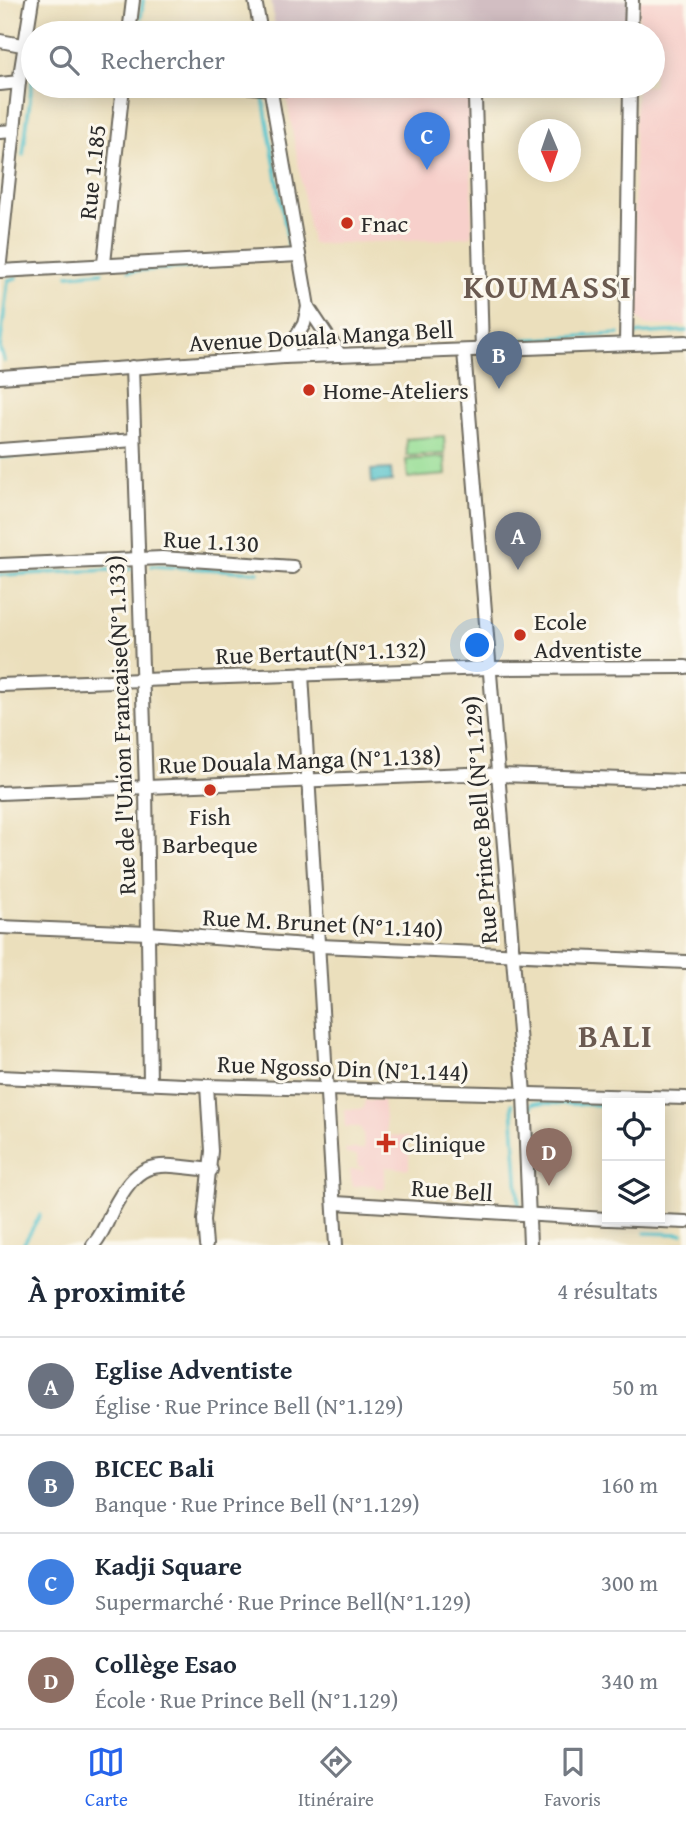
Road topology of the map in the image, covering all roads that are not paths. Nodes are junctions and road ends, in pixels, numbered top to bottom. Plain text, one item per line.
1 (32, 0) edge
2 (133, 0) edge
3 (255, 0) edge
4 (632, 0) edge
5 (31, 21) edge
6 (130, 21) edge
7 (259, 21) edge
8 (631, 21) edge
9 (0, 41) edge
10 (21, 45) edge
11 (21, 75) edge
12 (19, 82) junction
13 (0, 84) edge
14 (122, 98) edge
15 (273, 98) edge
16 (474, 98) edge
17 (630, 98) edge
18 (14, 131) junction
19 (0, 132) edge
20 (2, 223) edge
21 (299, 255) junction
22 (0, 262) edge
23 (104, 263) junction
24 (0, 271) edge
25 (308, 307) junction
26 (686, 342) edge
27 (626, 344) junction
28 (482, 350) junction
29 (464, 351) junction
30 (340, 355) junction
31 (284, 357) junction
32 (132, 367) junction
33 (0, 377) edge
34 (134, 440) junction
35 (0, 450) edge
36 (137, 559) junction
37 (0, 565) edge
38 (293, 567) dead end
39 (686, 667) edge
40 (489, 668) junction
41 (302, 674) junction
42 (141, 679) junction
43 (0, 685) edge
44 (498, 775) junction
45 (686, 781) edge
46 (307, 782) junction
47 (146, 787) junction
48 (0, 793) edge
49 (0, 927) edge
50 (148, 933) junction
51 (320, 946) junction
52 (511, 953) junction
53 (686, 962) edge
54 (0, 1077) edge
55 (150, 1083) junction
56 (207, 1086) junction
57 (329, 1089) junction
58 (524, 1094) junction
59 (686, 1098) edge
60 (211, 1170) junction
61 (335, 1203) junction
62 (527, 1215) junction
63 (602, 1219) edge
64 (665, 1221) edge
65 (686, 1222) edge
66 (93, 1245) edge
67 (206, 1245) edge
68 (336, 1245) edge
69 (530, 1245) edge

1 - 5 street
2 - 6 street
3 - 7 street
4 - 8 street
9 - 10 street
11 - 12 street
12 - 13 street
12 - 18 street
14 - 23 street, Rue 1.185
15 - 21 street
16 - 28 street
17 - 27 street
18 - 19 street
18 - 20 street
20 - 22 street
21 - 23 street
21 - 25 street
23 - 24 street
25 - 30 street
25 - 31 street
26 - 27 street, Avenue Douala Manga Bell
27 - 28 street, Avenue Douala Manga Bell
28 - 29 street, Avenue Douala Manga Bell
29 - 30 street, Avenue Douala Manga Bell
29 - 40 street, Rue Prince Bell (N°1.129)
30 - 31 street, Avenue Douala Manga Bell
31 - 32 street, Avenue Douala Manga Bell
32 - 33 street, Avenue Douala Manga Bell
32 - 34 street, Rue de l'Union Francaise(N°1.133)
34 - 35 street
34 - 36 street, Rue de l'Union Francaise(N°1.133)
36 - 37 street, Rue 1.130
36 - 38 street, Rue 1.130
36 - 42 street, Rue de l'Union Francaise(N°1.133)
39 - 40 street, Rue Bertaut(N°1.132)
40 - 41 street, Rue Bertaut(N°1.132)
40 - 44 street, Rue Prince Bell (N°1.129)
41 - 42 street, Rue Bertaut(N°1.132)
41 - 46 street
42 - 43 street, Rue Bertaut(N°1.132)
42 - 47 street, Rue de l'Union Francaise(N°1.133)
44 - 45 street, Rue Douala Manga (N°1.138)
44 - 46 street, Rue Douala Manga (N°1.138)
44 - 52 street, Rue Prince Bell (N°1.129)
46 - 47 street, Rue Douala Manga (N°1.138)
46 - 51 street
47 - 48 street, Rue Douala Manga (N°1.138)
47 - 50 street, Rue de l'Union Francaise(N°1.133)
49 - 50 street, Rue M. Brunet (N°1.140)
50 - 51 street, Rue M. Brunet (N°1.140)
50 - 55 street, Rue de l'Union Francaise(N°1.133)
51 - 52 street, Rue M. Brunet (N°1.140)
51 - 57 street
52 - 53 street, Rue M. Brunet (N°1.140)
52 - 58 street, Rue Prince Bell (N°1.129)
54 - 55 street, Rue Ngosso Din (N°1.144)
55 - 56 street, Rue Ngosso Din (N°1.144)
56 - 57 street, Rue Ngosso Din (N°1.144)
56 - 60 street
57 - 58 street, Rue Ngosso Din (N°1.144)
57 - 61 street
58 - 59 street, Rue Ngosso Din (N°1.144)
58 - 62 street, Rue Prince Bell (N°1.129)
60 - 66 street
60 - 67 street
61 - 62 street, Rue Bell
61 - 68 street
62 - 63 street, Rue Bell
62 - 69 street, Rue Prince Bell (N°1.129)
64 - 65 street, Rue Bell

